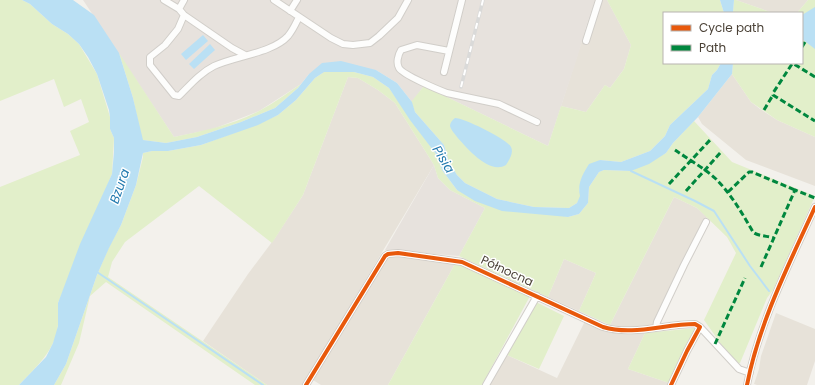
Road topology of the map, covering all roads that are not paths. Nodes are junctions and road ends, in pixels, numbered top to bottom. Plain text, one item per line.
1 (164, 0) edge
2 (184, 0) edge
3 (274, 0) edge
4 (297, 0) edge
5 (408, 0) edge
6 (462, 0) edge
7 (598, 0) edge
8 (179, 9) junction
9 (290, 10) junction
10 (184, 15) junction
11 (299, 17) junction
12 (586, 41) dead end
13 (449, 51) junction
14 (245, 56) junction
15 (444, 72) dead end
16 (537, 122) dead end
17 (815, 207) edge
18 (706, 222) dead end
19 (537, 296) junction
20 (700, 327) junction
21 (656, 328) junction
22 (750, 373) junction
23 (306, 385) edge
24 (486, 385) edge
25 (671, 385) edge
26 (747, 385) edge

1 - 8 street
2 - 8 street
3 - 9 street
4 - 9 street
5 - 11 street
6 - 13 street
7 - 12 street
8 - 10 street
9 - 11 street
10 - 14 street
10 - 14 street
11 - 14 street
13 - 15 street
13 - 16 street
17 - 22 street
18 - 21 street
19 - 21 street, Północna
19 - 23 street, Północna
19 - 24 street
20 - 21 street, Północna
20 - 22 street
20 - 25 street
22 - 26 street

